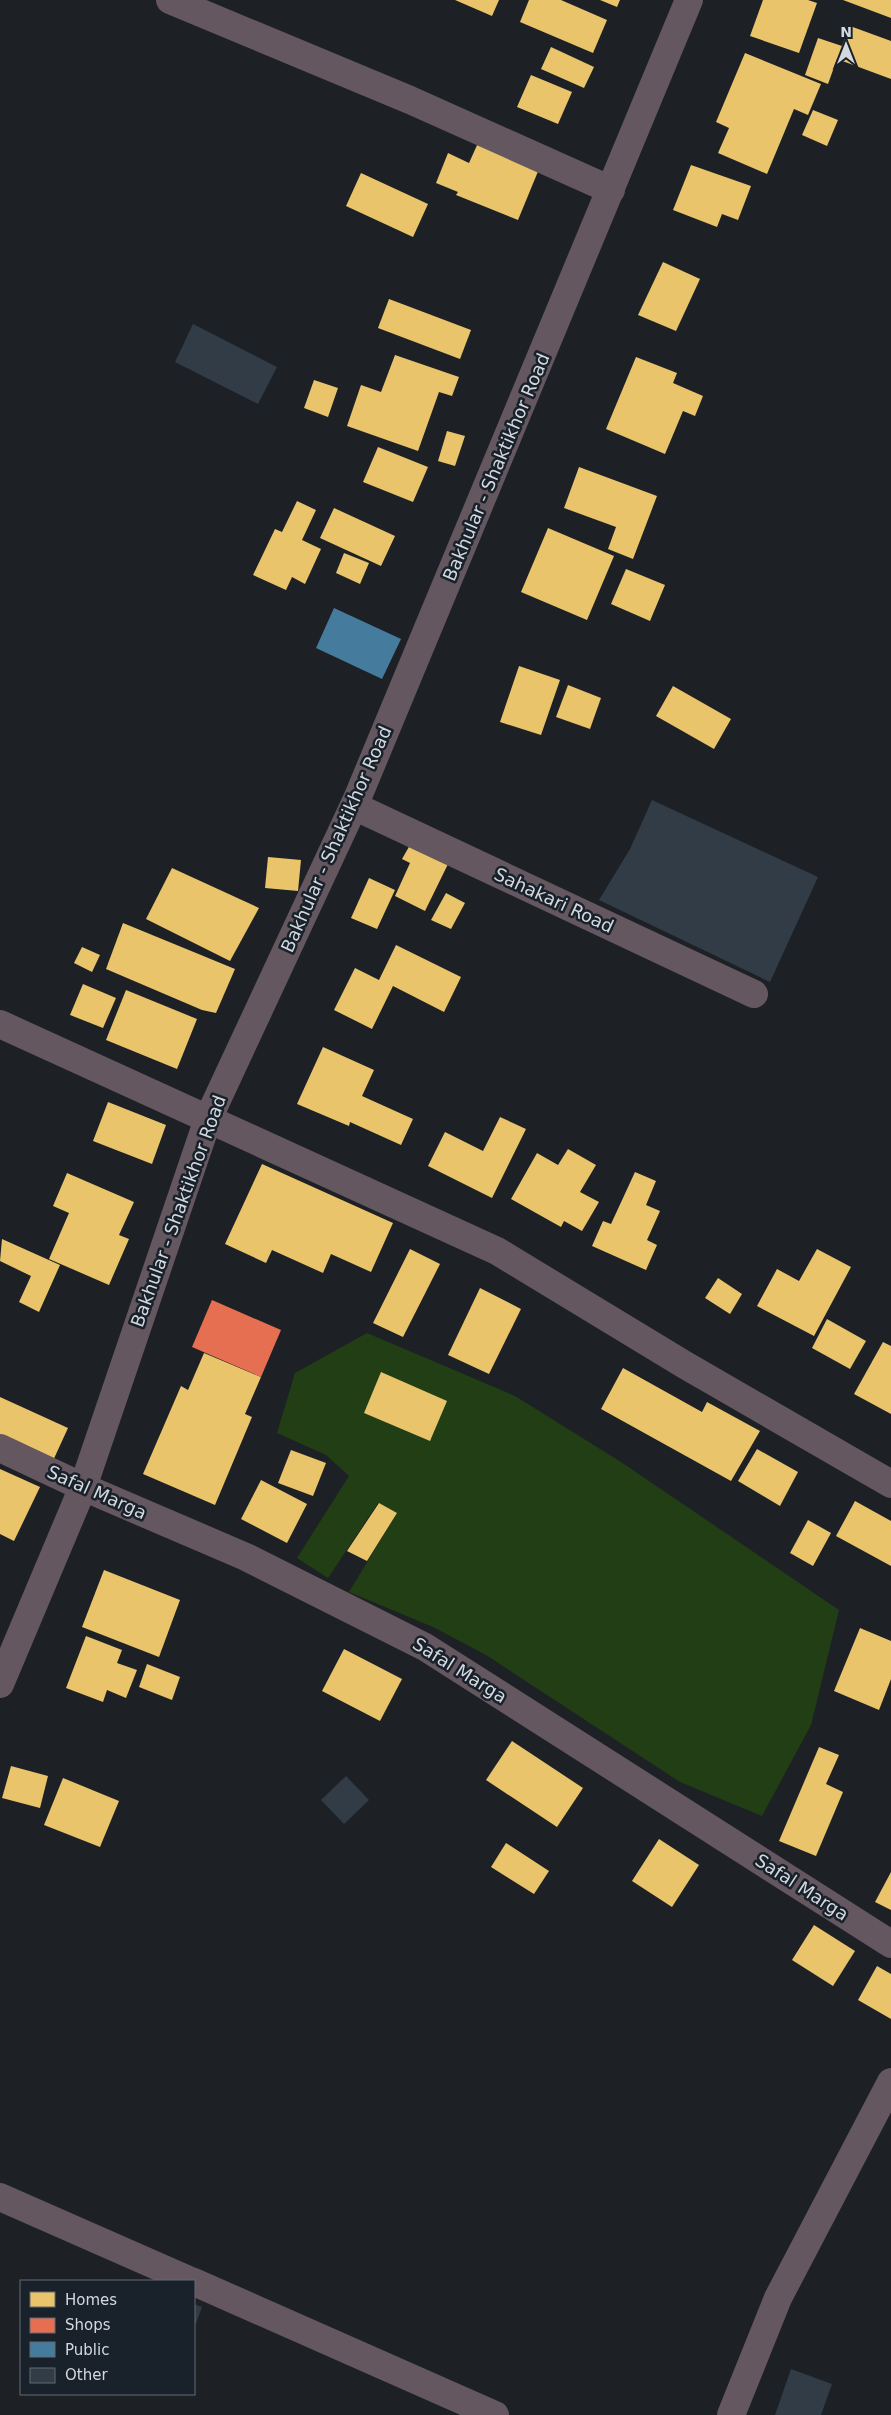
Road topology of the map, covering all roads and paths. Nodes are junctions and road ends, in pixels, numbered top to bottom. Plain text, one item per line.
1 (170, 0) edge
2 (689, 0) edge
3 (611, 190) junction
4 (354, 806) junction
5 (754, 994) dead end
6 (0, 1024) edge
7 (208, 1119) junction
8 (0, 1448) edge
9 (891, 1484) edge
10 (83, 1487) junction
11 (0, 1684) edge
12 (891, 1944) edge
13 (891, 2082) edge
14 (0, 2197) edge
15 (187, 2280) edge
16 (195, 2283) edge
17 (495, 2415) edge
18 (731, 2415) edge

1 - 3 street
2 - 3 street, Bakhular - Shaktikhor Road
3 - 4 street, Bakhular - Shaktikhor Road
4 - 5 street, Sahakari Road
4 - 7 street, Bakhular - Shaktikhor Road
6 - 7 street
7 - 9 street
7 - 10 street, Bakhular - Shaktikhor Road
8 - 10 street, Safal Marga
10 - 11 street, Bakhular - Shaktikhor Road
10 - 12 street, Safal Marga
13 - 18 street
14 - 15 street
16 - 17 street

